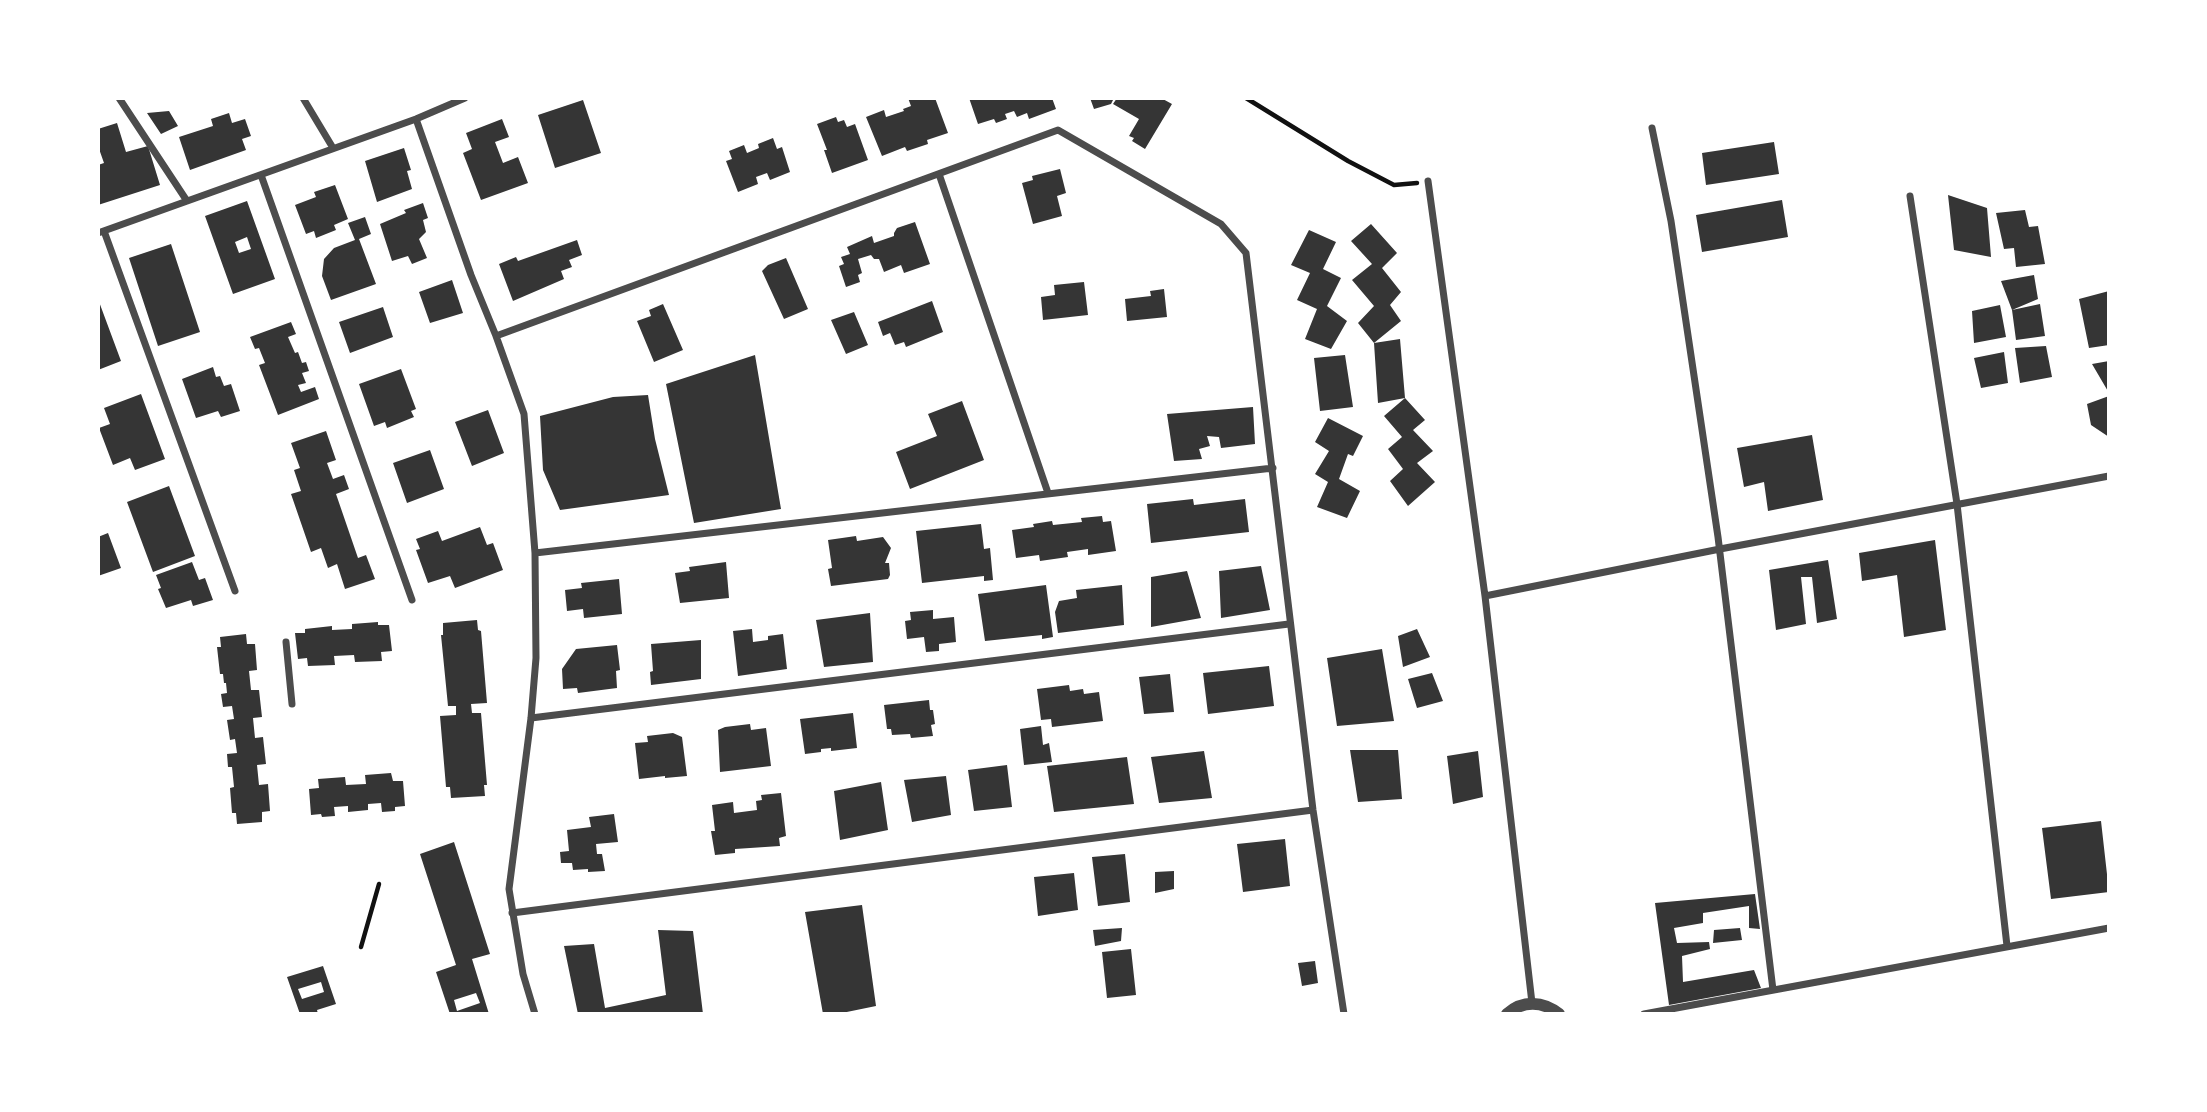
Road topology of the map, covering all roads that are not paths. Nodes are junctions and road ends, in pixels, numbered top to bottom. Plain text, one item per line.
1 (119, 98) edge
2 (303, 98) edge
3 (465, 98) edge
4 (416, 119) junction
5 (1652, 128) dead end
6 (333, 148) junction
7 (939, 174) junction
8 (261, 175) junction
9 (1427, 181) road end
10 (1910, 196) dead end
11 (187, 201) junction
12 (101, 232) edge
13 (496, 336) junction
14 (1273, 468) junction
15 (2109, 476) edge
16 (1048, 493) junction
17 (1957, 504) junction
18 (1720, 549) junction
19 (535, 553) junction
20 (234, 592) dead end
21 (1485, 596) junction
22 (412, 600) dead end
23 (1289, 624) junction
24 (286, 642) dead end
25 (292, 704) dead end
26 (531, 718) junction
27 (1313, 810) junction
28 (512, 913) junction
29 (2109, 928) edge
30 (2007, 946) junction
31 (1773, 990) junction
32 (1532, 1003) junction
33 (535, 1014) edge
34 (1344, 1014) edge
35 (1507, 1014) edge
36 (1559, 1014) edge
37 (1644, 1014) edge

1 - 11 street
2 - 6 street
3 - 4 street
4 - 6 street
4 - 13 street
5 - 18 street
6 - 8 street
7 - 13 street
7 - 14 street
7 - 16 street
8 - 11 street
8 - 22 street
9 - 21 street
10 - 17 street
11 - 12 street
12 - 20 street
13 - 19 street
14 - 16 street
14 - 23 street
15 - 17 street
16 - 19 street
17 - 18 street
17 - 30 street
18 - 21 street
18 - 31 street
19 - 26 street
21 - 32 street
23 - 26 street
23 - 27 street
24 - 25 street
26 - 28 street
27 - 28 street
27 - 34 street
28 - 33 street
29 - 30 street
30 - 31 street
31 - 37 street
32 - 35 street
32 - 36 street

